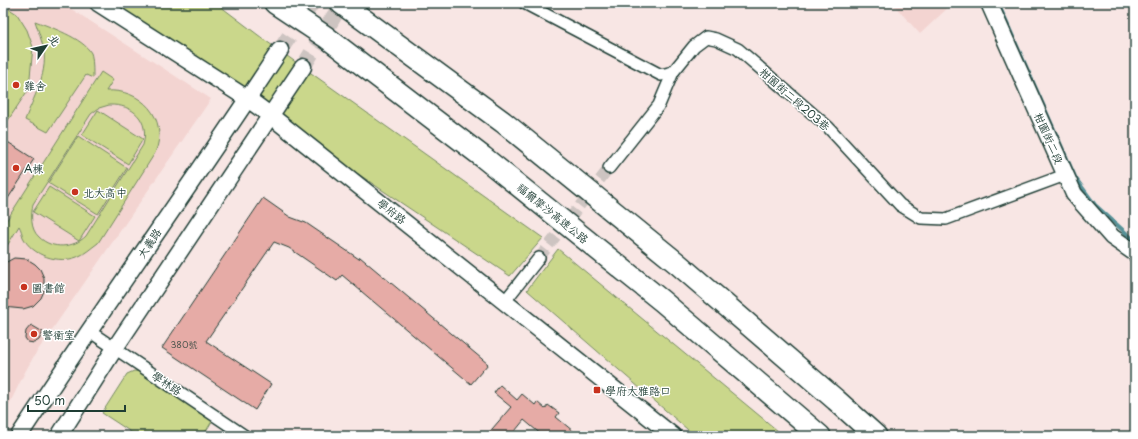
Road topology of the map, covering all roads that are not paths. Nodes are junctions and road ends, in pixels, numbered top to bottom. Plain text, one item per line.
1 (98, 3) edge
2 (276, 3) edge
3 (341, 3) edge
4 (524, 3) edge
5 (989, 3) edge
6 (280, 50) tunnel mouth
7 (303, 67) tunnel mouth
8 (673, 72) junction
9 (248, 99) junction
10 (271, 116) junction
11 (609, 168) tunnel mouth
12 (1065, 175) junction
13 (1135, 253) edge
14 (539, 258) tunnel mouth
15 (505, 301) junction
16 (89, 331) junction
17 (116, 348) junction
18 (19, 436) edge
19 (59, 436) edge
20 (245, 436) edge
21 (673, 436) edge
22 (820, 436) edge
23 (876, 436) edge

1 - 9 street, 學府路
2 - 22 highway, 福爾摩沙高速公路
3 - 23 highway
4 - 8 street
5 - 12 street, 柑園街二段
6 - 9 street, 大義路
7 - 10 street
8 - 11 street
8 - 12 street, 柑園街二段203巷
9 - 10 street, 學府路
9 - 16 street, 大義路
10 - 15 street, 學府路
10 - 17 street
12 - 13 street, 柑園街二段
14 - 15 street
15 - 21 street, 學府路
16 - 17 street, 學林路
16 - 18 street, 大義路
17 - 19 street
17 - 20 street, 學林路

